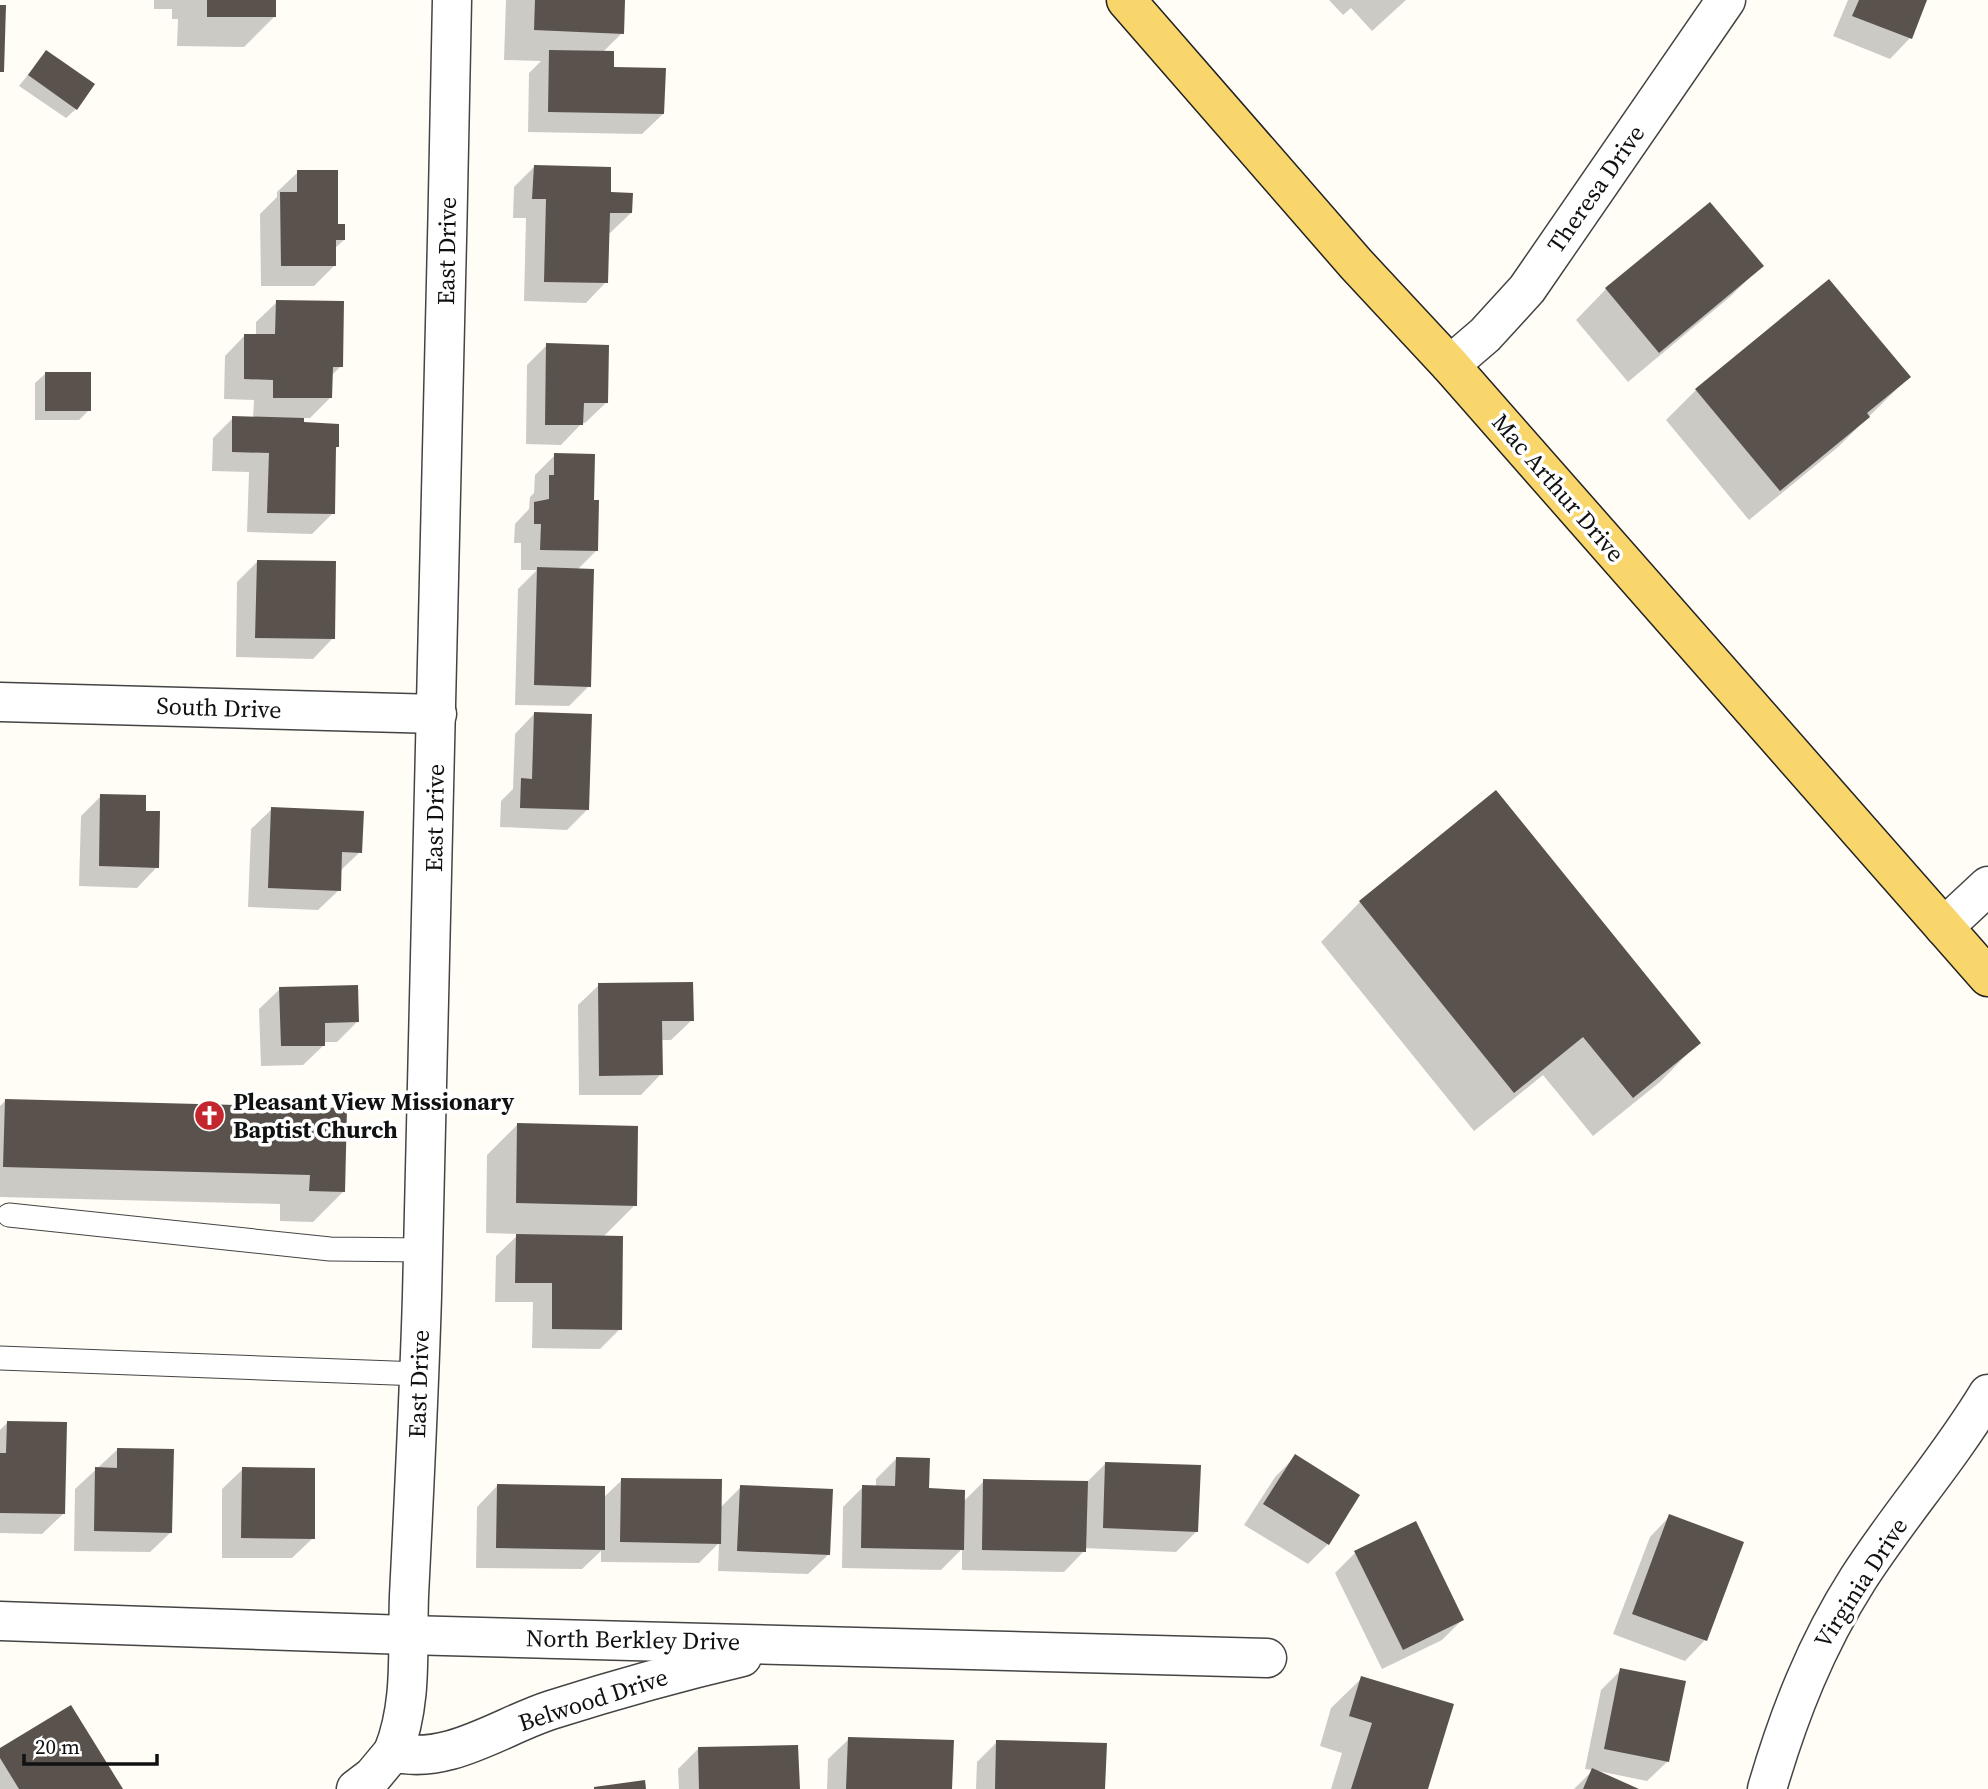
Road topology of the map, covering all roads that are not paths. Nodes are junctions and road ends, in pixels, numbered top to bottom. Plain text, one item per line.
1 (452, 0) edge
2 (1126, 0) edge
3 (1726, 0) edge
4 (1450, 365) junction
5 (0, 702) edge
6 (438, 714) junction
7 (1988, 886) edge
8 (1944, 927) junction
9 (1988, 977) edge
10 (9, 1215) dead end
11 (424, 1250) junction
12 (0, 1358) edge
13 (420, 1374) junction
14 (1988, 1394) edge
15 (0, 1621) edge
16 (407, 1635) junction
17 (796, 1644) junction
18 (1267, 1658) dead end
19 (393, 1752) junction
20 (356, 1789) edge
21 (1767, 1789) edge

1 - 6 street, East Drive
2 - 4 main road, Mac Arthur Drive
3 - 4 street, Theresa Drive
4 - 8 main road, Mac Arthur Drive
5 - 6 street, South Drive
6 - 11 street, East Drive
7 - 8 street
8 - 9 main road, Mac Arthur Drive
10 - 11 lane
11 - 13 street, East Drive
12 - 13 lane
13 - 16 street, East Drive
14 - 21 street, Virginia Drive
15 - 16 street, North Berkley Drive
16 - 17 street, North Berkley Drive
16 - 19 street
17 - 18 street, North Berkley Drive
17 - 19 street, Belwood Drive
19 - 20 street

